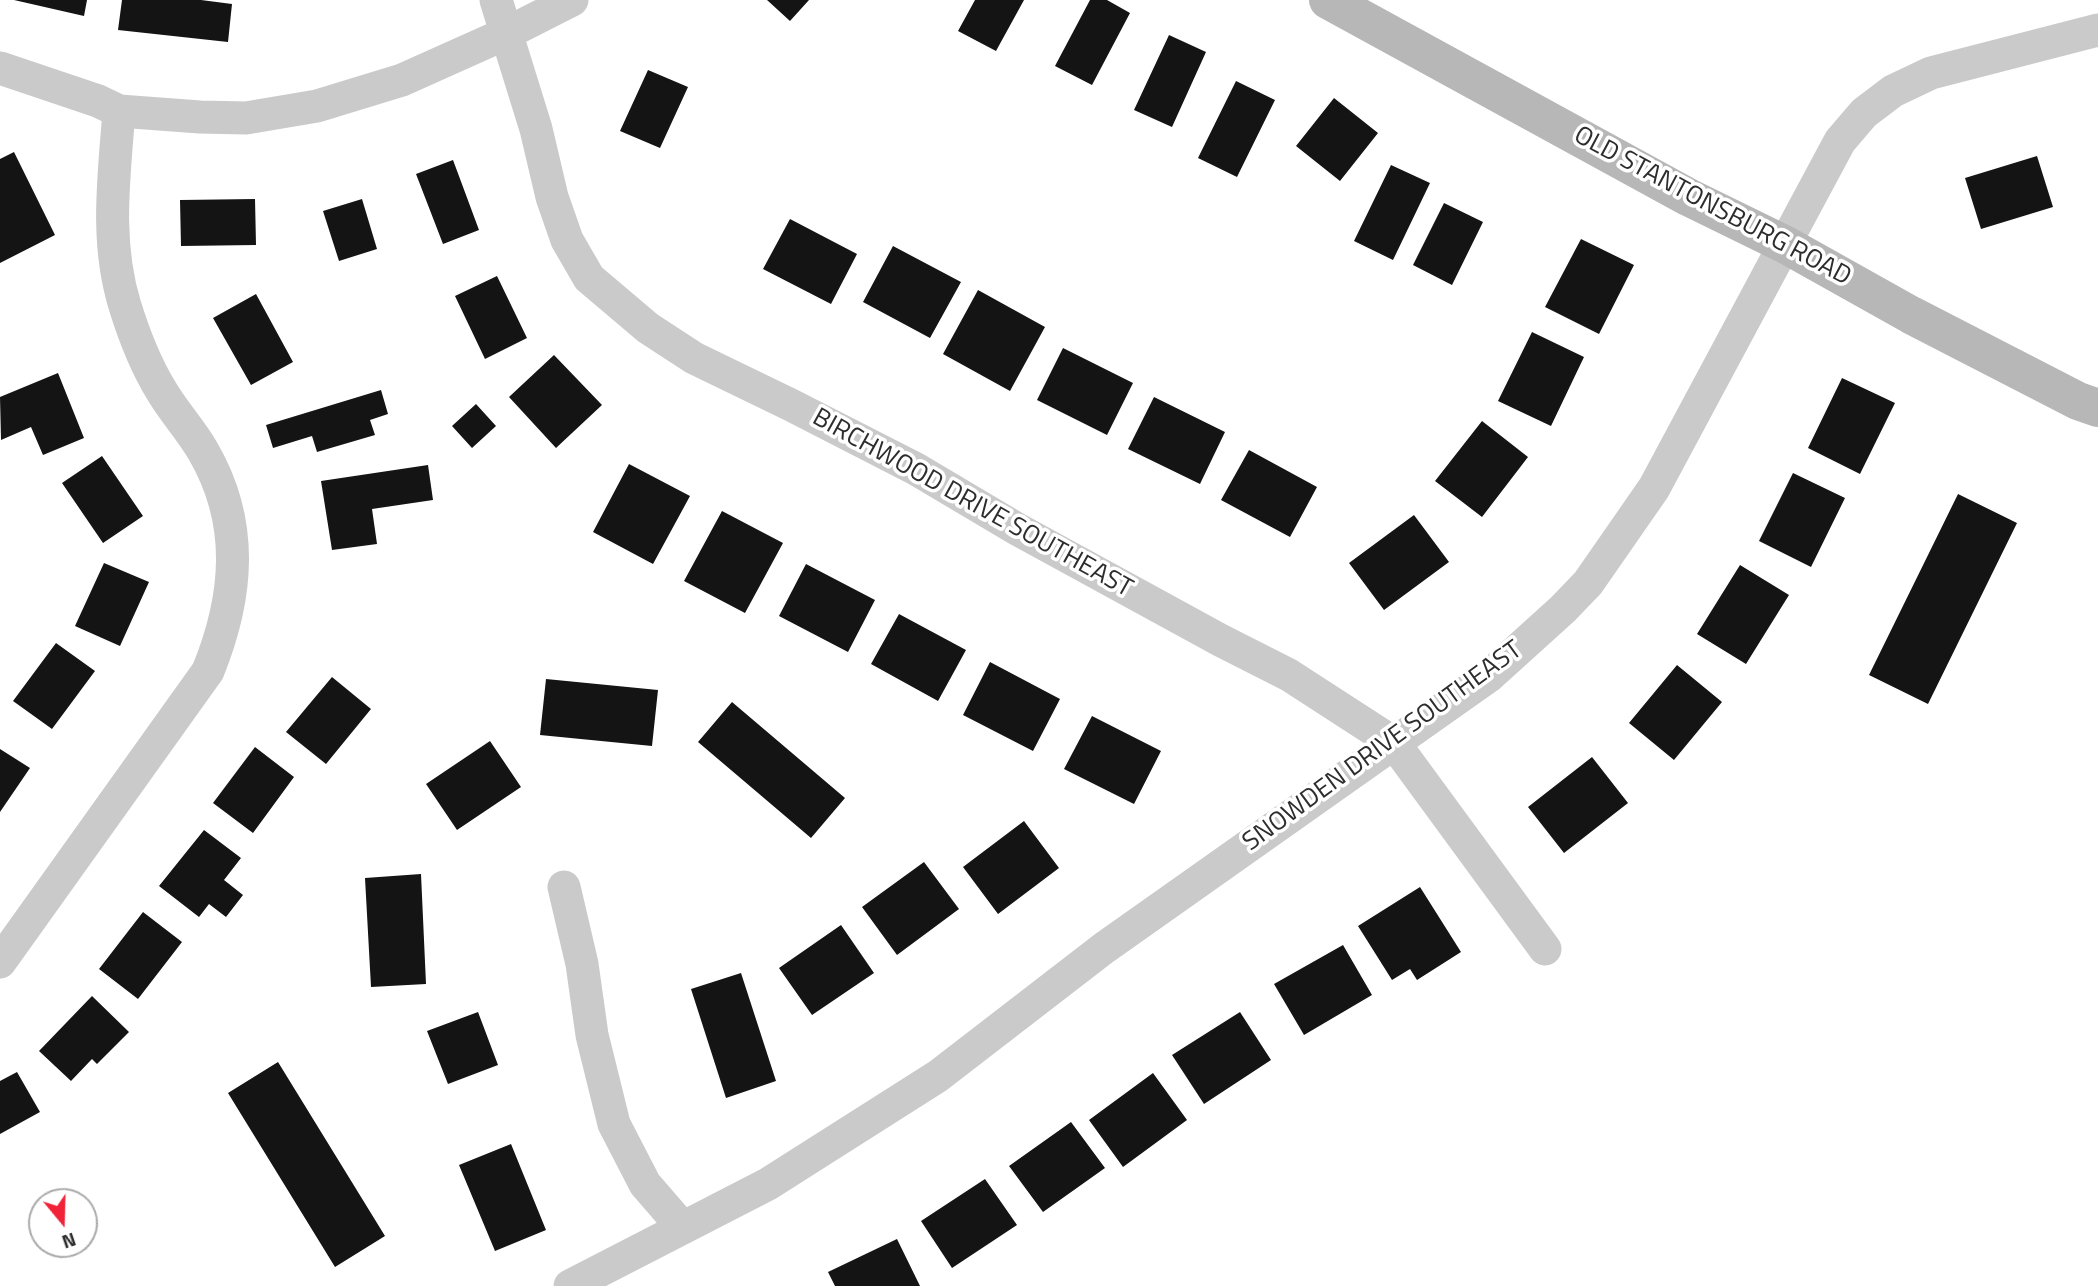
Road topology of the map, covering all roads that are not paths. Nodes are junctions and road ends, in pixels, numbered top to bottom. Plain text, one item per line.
1 (496, 0) edge
2 (572, 0) edge
3 (1328, 0) edge
4 (2098, 30) edge
5 (507, 33) junction
6 (0, 68) edge
7 (119, 111) junction
8 (1786, 245) junction
9 (2098, 408) edge
10 (1394, 743) junction
11 (564, 887) dead end
12 (1545, 949) dead end
13 (0, 962) edge
14 (683, 1228) junction
15 (570, 1286) edge

1 - 5 street, BIRCHWOOD DRIVE SOUTHEAST
2 - 5 street
3 - 8 street, OLD STANTONSBURG ROAD
4 - 8 street, SNOWDEN DRIVE SOUTHEAST
5 - 7 street
5 - 10 street, BIRCHWOOD DRIVE SOUTHEAST
6 - 7 street
7 - 13 street
8 - 9 street, OLD STANTONSBURG ROAD
8 - 10 street, SNOWDEN DRIVE SOUTHEAST
10 - 12 street, BIRCHWOOD DRIVE SOUTHEAST
10 - 14 street, SNOWDEN DRIVE SOUTHEAST
11 - 14 street
14 - 15 street, SNOWDEN DRIVE SOUTHEAST

